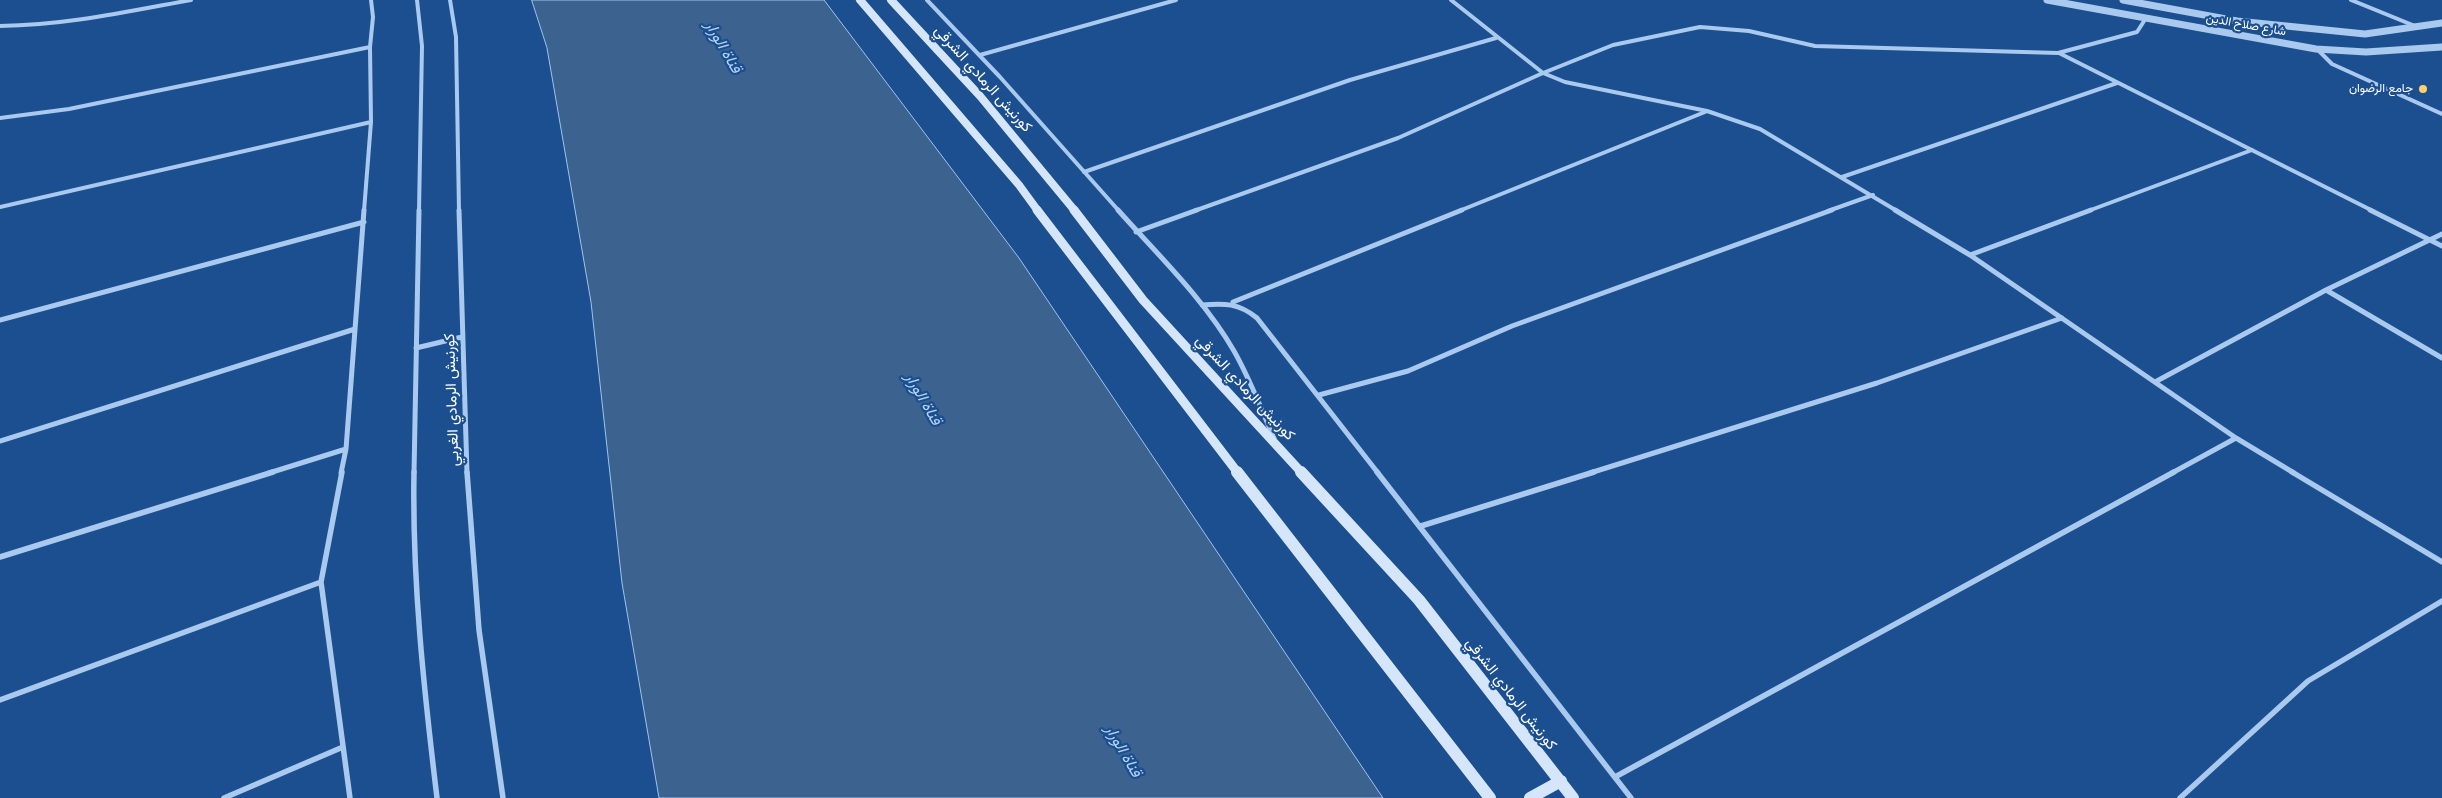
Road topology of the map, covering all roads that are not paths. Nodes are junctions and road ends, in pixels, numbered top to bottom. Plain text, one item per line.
1 (191, 0) edge
2 (371, 0) edge
3 (417, 0) edge
4 (450, 0) edge
5 (860, 0) edge
6 (891, 0) edge
7 (927, 0) edge
8 (1176, 0) edge
9 (1451, 0) edge
10 (2047, 0) edge
11 (2123, 0) edge
12 (2351, 0) edge
13 (2146, 18) junction
14 (2442, 23) edge
15 (0, 26) edge
16 (2419, 28) junction
17 (1496, 38) junction
18 (2442, 46) edge
19 (370, 47) junction
20 (2316, 49) junction
21 (2058, 53) junction
22 (980, 56) junction
23 (1543, 74) junction
24 (2117, 82) junction
25 (1707, 111) junction
26 (2442, 114) edge
27 (0, 118) edge
28 (370, 122) junction
29 (2252, 150) junction
30 (1084, 172) junction
31 (1842, 177) junction
32 (1873, 195) junction
33 (0, 207) edge
34 (364, 222) junction
35 (1136, 232) junction
36 (2442, 234) edge
37 (2430, 240) junction
38 (2442, 246) edge
39 (1970, 254) junction
40 (2326, 290) junction
41 (1233, 302) junction
42 (1202, 305) junction
43 (2062, 318) junction
44 (0, 320) edge
45 (355, 329) junction
46 (462, 337) junction
47 (416, 348) junction
48 (2442, 358) edge
49 (2155, 382) junction
50 (1319, 395) junction
51 (2236, 438) junction
52 (0, 440) edge
53 (1276, 443) junction
54 (346, 449) junction
55 (1421, 526) junction
56 (0, 557) edge
57 (2442, 562) edge
58 (321, 582) junction
59 (2442, 601) edge
60 (0, 700) edge
61 (343, 747) junction
62 (1615, 777) junction
63 (1562, 781) junction
64 (224, 798) edge
65 (350, 798) edge
66 (437, 798) edge
67 (503, 798) edge
68 (1490, 798) edge
69 (1530, 798) edge
70 (1573, 798) edge
71 (1632, 798) edge
72 (2180, 798) edge

1 - 15 street
2 - 19 street
3 - 47 street
4 - 46 street, كورنيش الرمادي الغربي
5 - 68 main road
6 - 53 main road, كورنيش الرمادي الشرقي
7 - 22 street
8 - 22 street
9 - 17 street
10 - 13 street, شارع صلاح الدين
11 - 16 street, شارع صلاح الدين
12 - 16 street
13 - 20 street, شارع صلاح الدين
13 - 21 street
14 - 16 street, شارع صلاح الدين
17 - 23 street
17 - 30 street
18 - 20 street, شارع صلاح الدين
19 - 27 street
19 - 28 street
20 - 26 street
21 - 23 street
21 - 24 street
22 - 30 street
23 - 25 street
23 - 35 street
24 - 29 street
24 - 31 street
25 - 31 street
25 - 41 street
28 - 33 street
28 - 34 street
29 - 37 street
29 - 39 street
30 - 35 street
31 - 32 street
32 - 39 street
32 - 50 street
34 - 44 street
34 - 45 street
35 - 42 street
36 - 37 street
37 - 38 street
37 - 40 street
39 - 43 street
40 - 48 street
40 - 49 street
41 - 42 street
41 - 50 street
42 - 53 street
43 - 49 street
43 - 55 street
45 - 52 street
45 - 54 street
46 - 47 street
46 - 67 street, كورنيش الرمادي الغربي
47 - 66 street
49 - 51 street
50 - 55 street
51 - 57 street
51 - 62 street
53 - 63 main road, كورنيش الرمادي الشرقي
54 - 56 street
54 - 58 street
55 - 62 street
58 - 60 street
58 - 61 street
59 - 72 street
61 - 64 street
61 - 65 street
62 - 71 street
63 - 69 main road
63 - 70 main road, كورنيش الرمادي الشرقي

